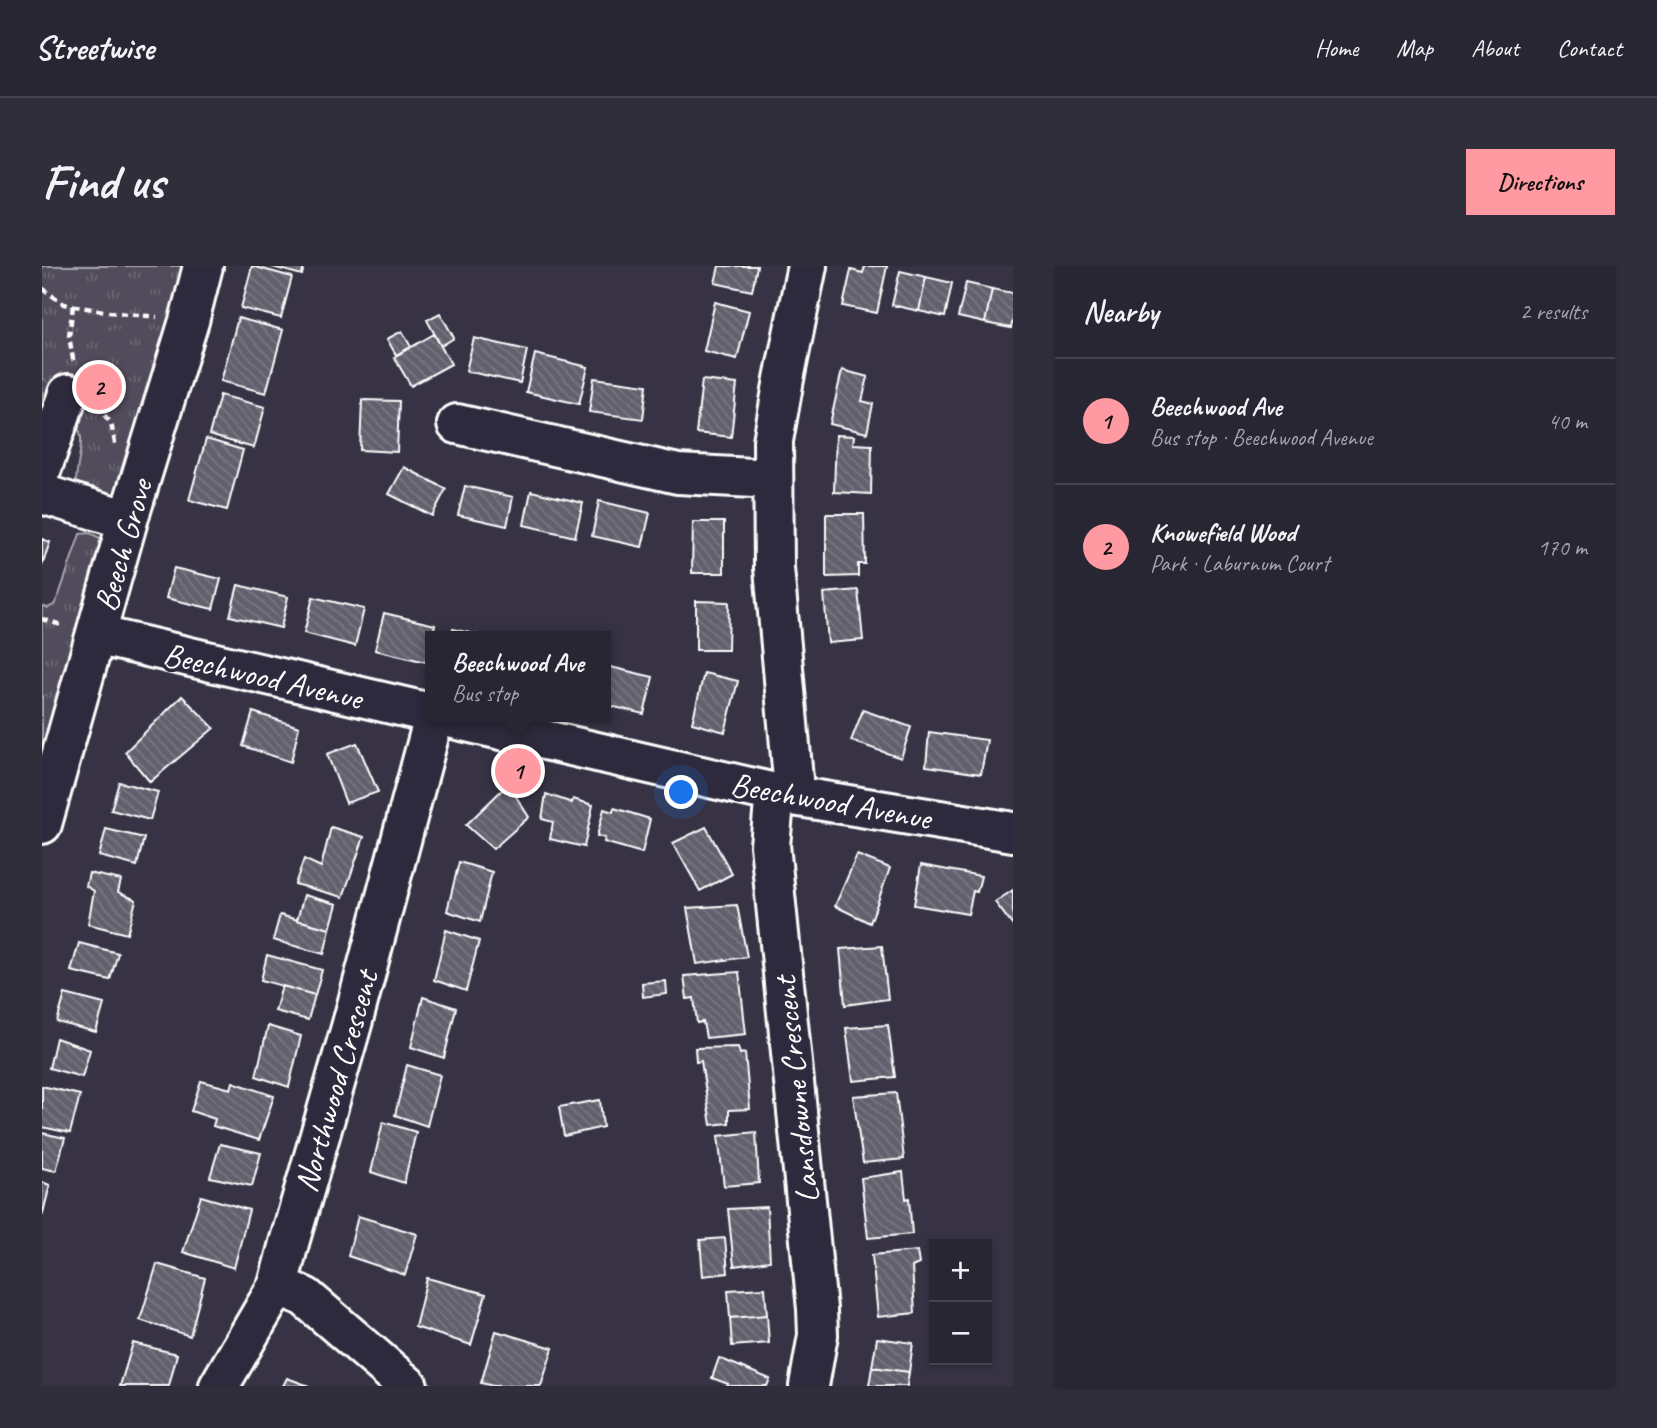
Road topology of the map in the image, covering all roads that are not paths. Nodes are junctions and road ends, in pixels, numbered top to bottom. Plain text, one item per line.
1 (203, 266) edge
2 (807, 266) edge
3 (68, 394) dead end
4 (457, 424) dead end
5 (42, 468) edge
6 (773, 479) junction
7 (42, 494) edge
8 (128, 520) junction
9 (96, 635) junction
10 (425, 713) edge
11 (430, 722) edge
12 (467, 722) edge
13 (784, 795) junction
14 (42, 824) edge
15 (1013, 832) edge
16 (278, 1285) junction
17 (219, 1386) edge
18 (408, 1386) edge
19 (809, 1386) edge

1 - 8 street, Beech Grove
2 - 6 street, Lansdowne Crescent
3 - 5 street
4 - 6 street
6 - 13 street, Lansdowne Crescent
7 - 8 street
8 - 9 street, Beech Grove
9 - 10 street, Beechwood Avenue
9 - 14 street, Beech Grove
11 - 16 street, Northwood Crescent
12 - 13 street, Beechwood Avenue
13 - 15 street, Beechwood Avenue
13 - 19 street, Lansdowne Crescent
16 - 17 street, Northwood Crescent
16 - 18 street

